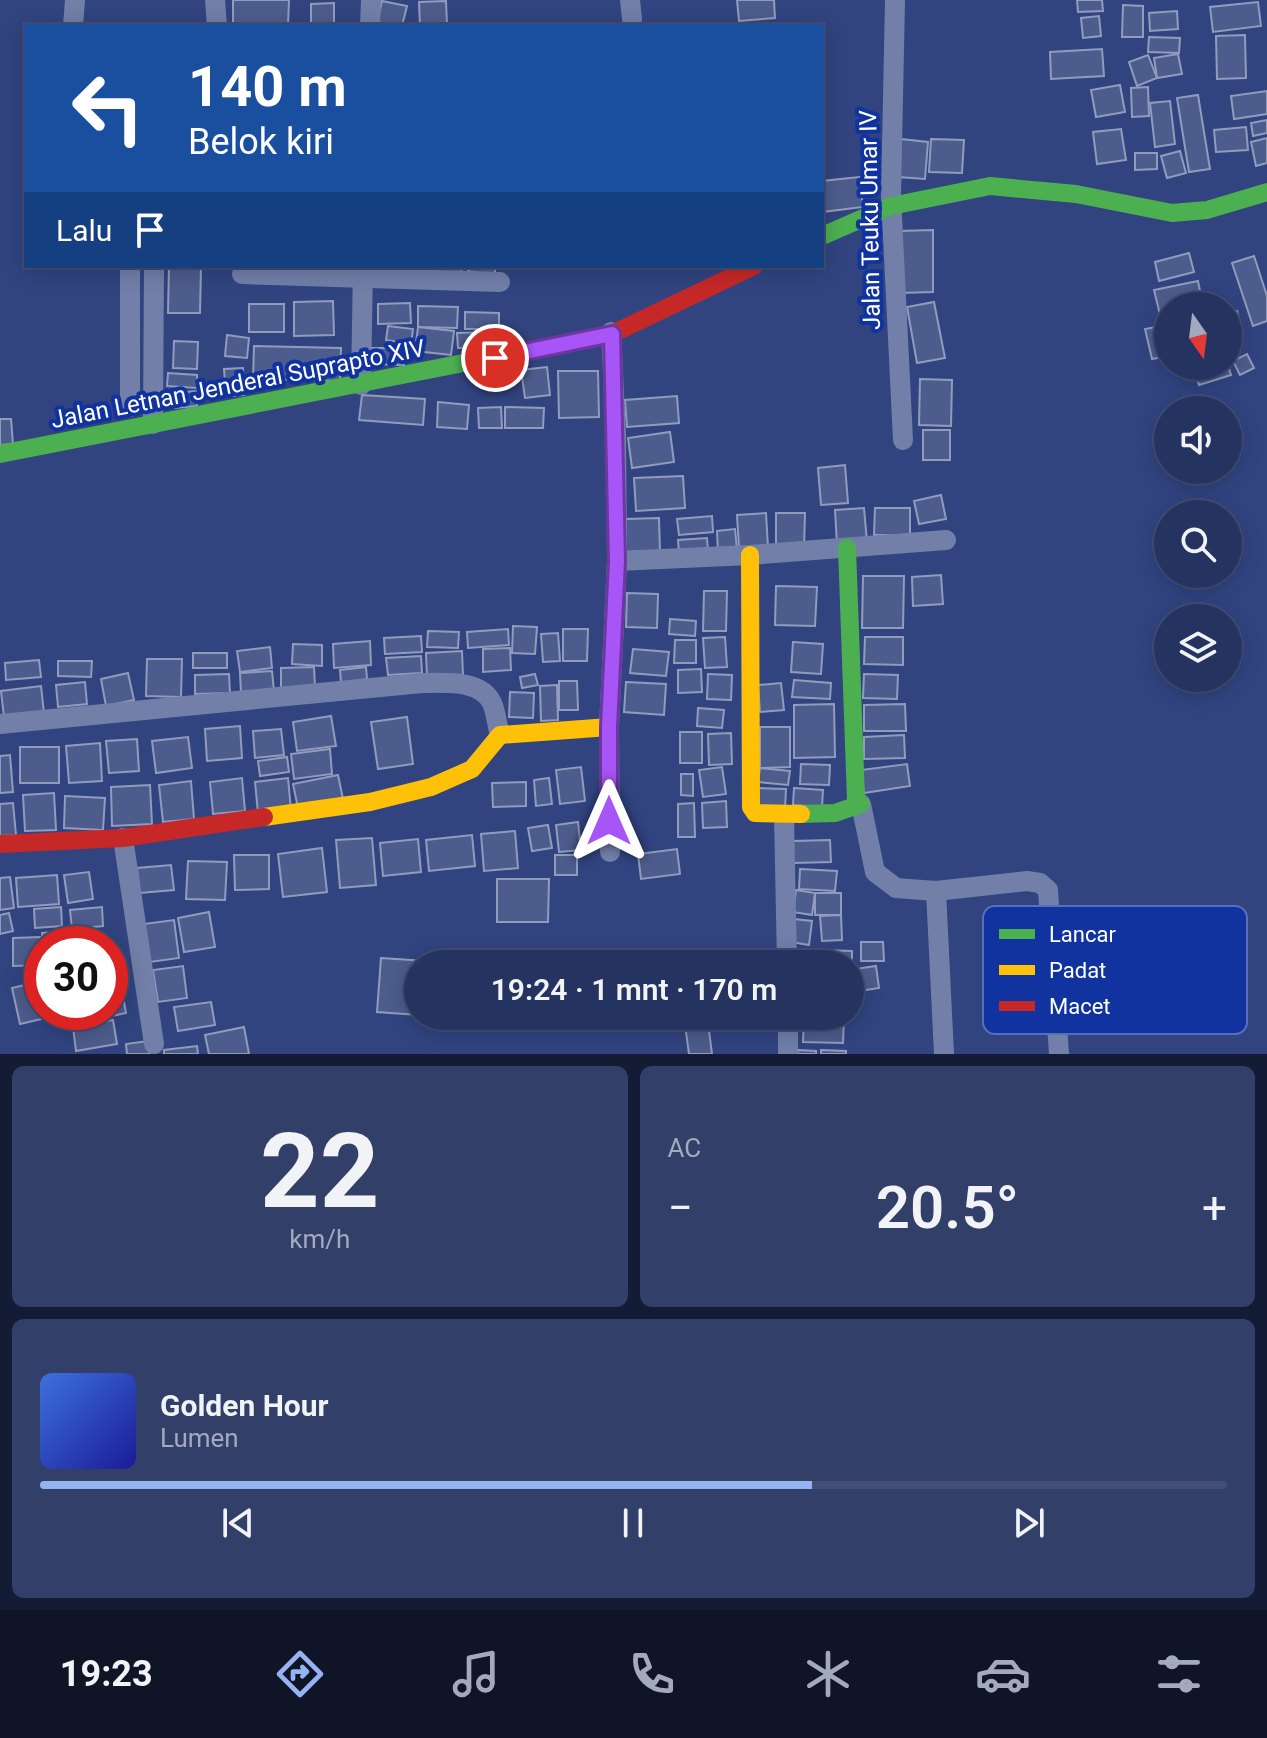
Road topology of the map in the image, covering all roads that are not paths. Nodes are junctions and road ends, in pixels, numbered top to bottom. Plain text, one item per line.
1 (75, 0) edge
2 (215, 0) edge
3 (371, 0) edge
4 (895, 0) edge
5 (73, 24) edge
6 (217, 24) edge
7 (370, 24) edge
8 (1267, 192) edge
9 (891, 206) junction
10 (824, 235) edge
11 (130, 268) edge
12 (154, 268) edge
13 (750, 268) edge
14 (363, 272) edge
15 (242, 274) dead end
16 (500, 282) dead end
17 (611, 333) junction
18 (361, 385) junction
19 (130, 407) dead end
20 (153, 424) junction
21 (903, 440) dead end
22 (0, 454) edge
23 (946, 540) dead end
24 (847, 548) junction
25 (750, 555) junction
26 (617, 561) junction
27 (0, 724) edge
28 (609, 727) junction
29 (500, 735) junction
30 (861, 804) junction
31 (784, 815) junction
32 (123, 838) junction
33 (0, 844) edge
34 (610, 852) dead end
35 (936, 891) junction
36 (1049, 906) edge
37 (787, 950) edge
38 (788, 1030) edge
39 (1058, 1034) edge
40 (154, 1044) dead end
41 (788, 1054) edge
42 (944, 1054) edge
43 (1059, 1054) edge

1 - 5 street
2 - 6 street
3 - 7 street
4 - 9 street, Jalan Teuku Umar IV
8 - 9 street
9 - 10 street
9 - 21 street, Jalan Teuku Umar IV
11 - 19 street
12 - 20 street
13 - 17 street, Jalan Letnan Jenderal Suprapto XIV
14 - 15 street
14 - 16 street
14 - 18 street
17 - 18 street, Jalan Letnan Jenderal Suprapto XIV
17 - 26 street
18 - 20 street, Jalan Letnan Jenderal Suprapto XIV
20 - 22 street, Jalan Letnan Jenderal Suprapto XIV
23 - 24 street
24 - 25 street
24 - 30 street
25 - 26 street
25 - 31 street
26 - 28 street
27 - 29 street
28 - 29 street
28 - 34 street
29 - 32 street
30 - 31 street
30 - 35 street
31 - 37 street
32 - 33 street
32 - 40 street
35 - 36 street
35 - 42 street
38 - 41 street
39 - 43 street

